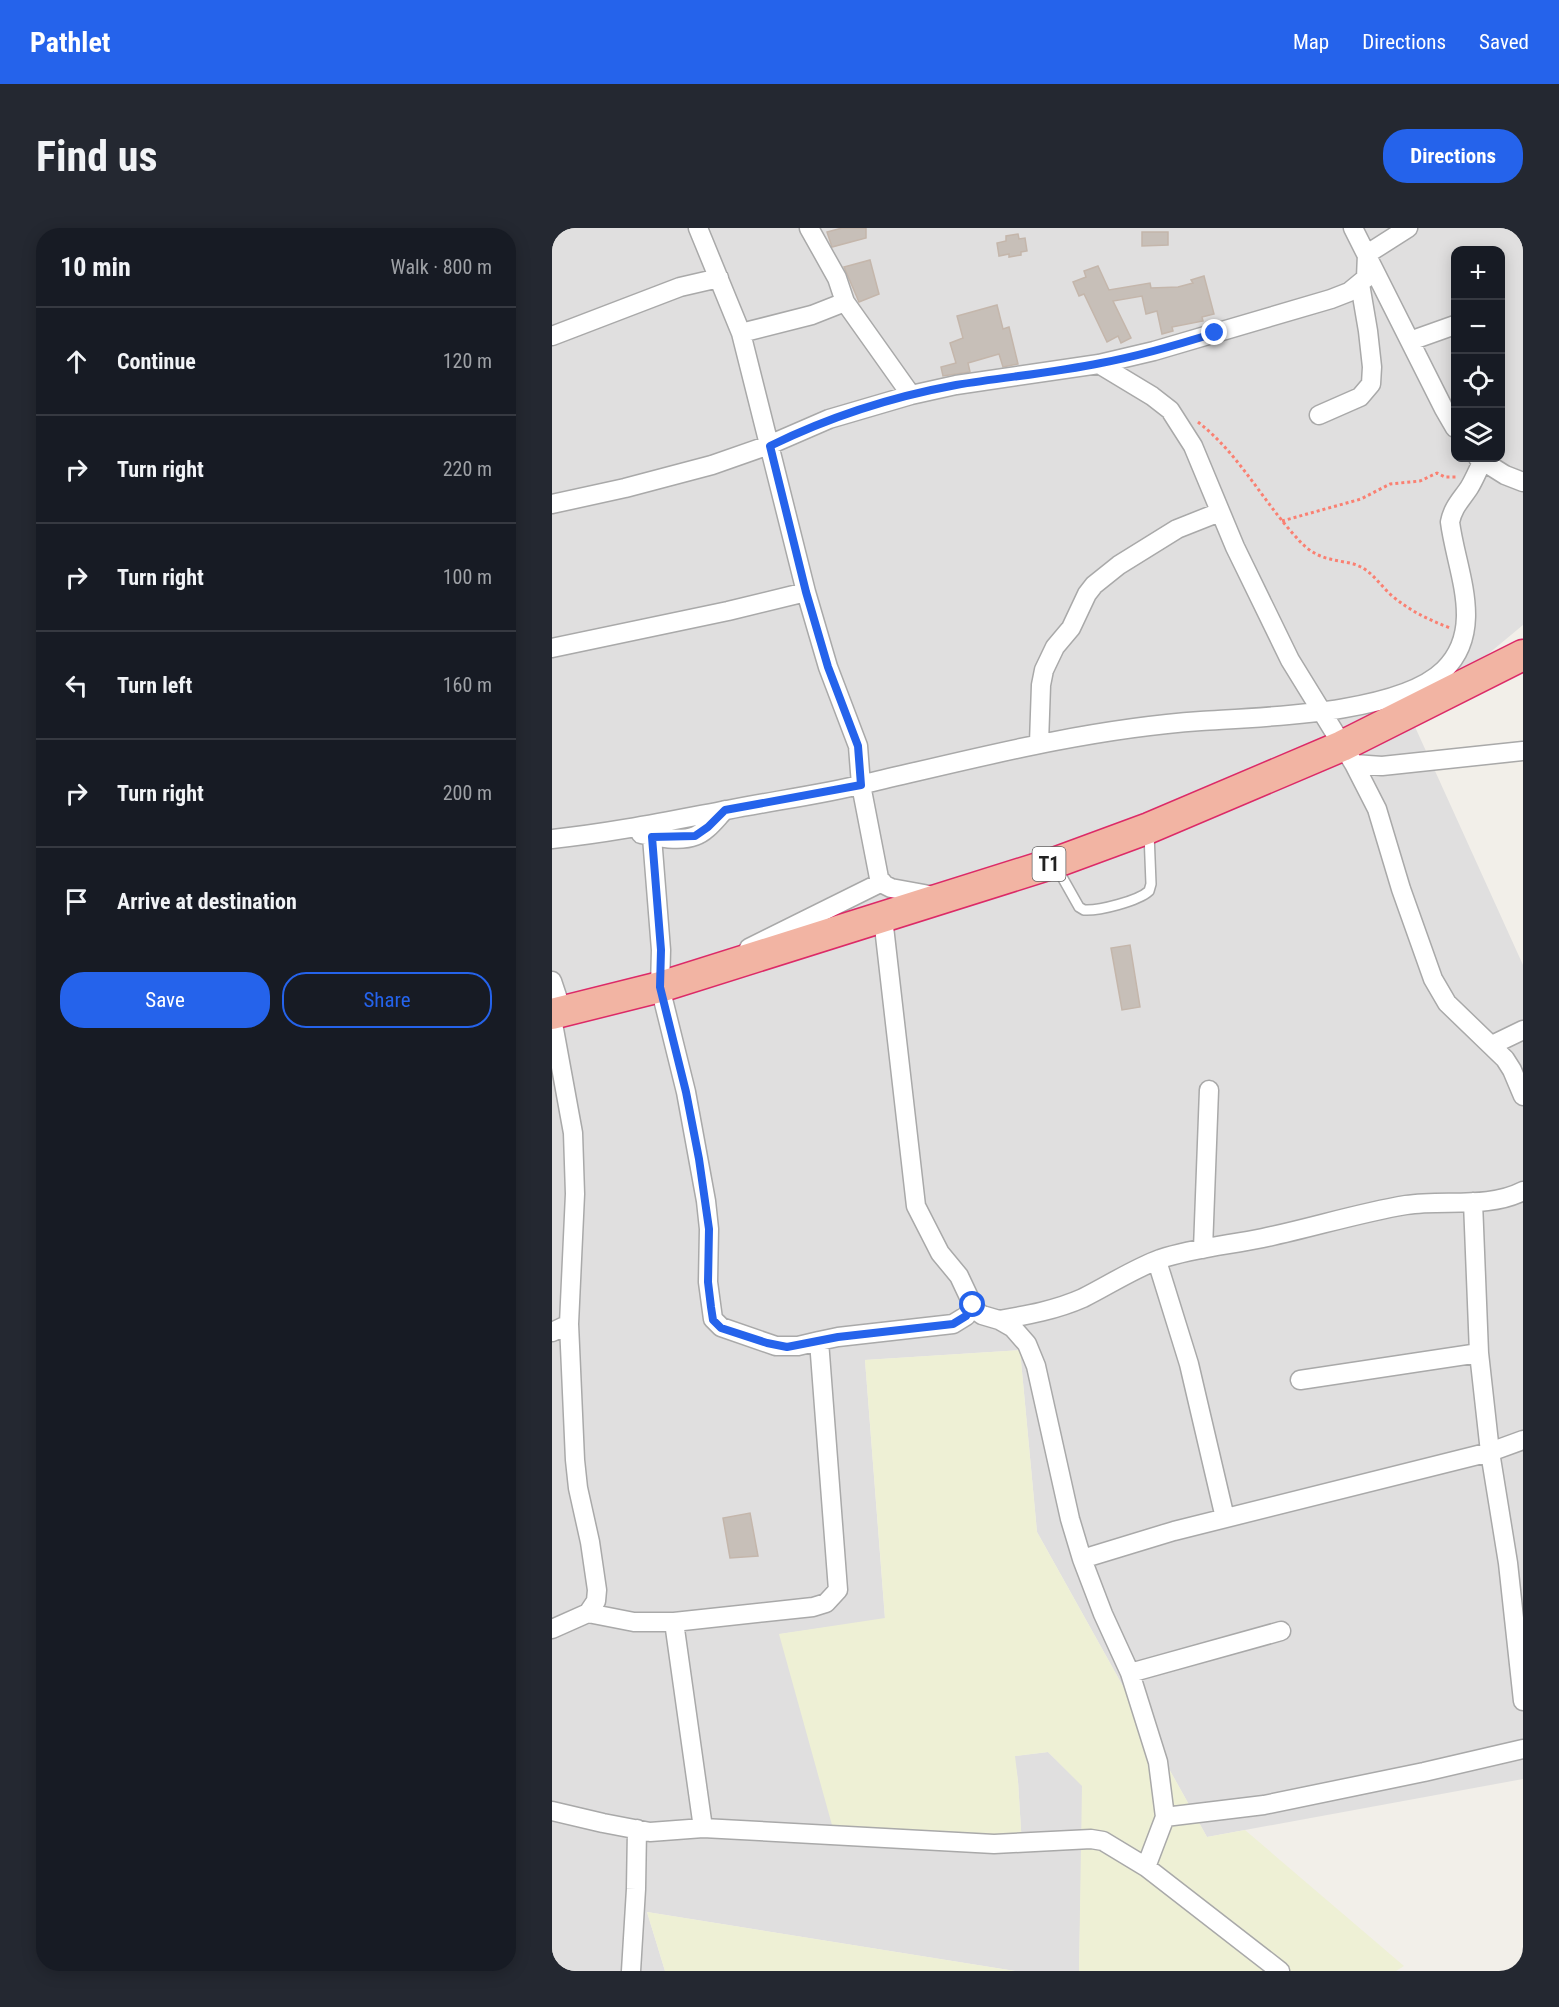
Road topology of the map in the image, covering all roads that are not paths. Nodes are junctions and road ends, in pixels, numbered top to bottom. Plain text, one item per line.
1 (698, 228) edge
2 (809, 228) edge
3 (1353, 228) edge
4 (1408, 228) edge
5 (1367, 254) junction
6 (719, 278) junction
7 (1360, 284) junction
8 (845, 302) junction
9 (1451, 326) edge
10 (741, 333) junction
11 (552, 336) edge
12 (1410, 341) junction
13 (1099, 364) junction
14 (911, 395) junction
15 (1319, 415) dead end
16 (1451, 420) edge
17 (770, 446) junction
18 (1479, 462) edge
19 (1484, 462) edge
20 (1523, 482) edge
21 (552, 504) edge
22 (1220, 512) junction
23 (806, 592) junction
24 (552, 648) edge
25 (1523, 655) edge
26 (1321, 711) junction
27 (1039, 743) junction
28 (1523, 751) edge
29 (1348, 755) junction
30 (861, 785) junction
31 (725, 810) junction
32 (1149, 828) junction
33 (601, 832) junction
34 (652, 837) junction
35 (552, 839) edge
36 (1054, 862) junction
37 (882, 882) junction
38 (940, 897) junction
39 (883, 918) junction
40 (710, 972) junction
41 (552, 981) edge
42 (660, 987) junction
43 (555, 1014) edge
44 (1523, 1030) edge
45 (1492, 1045) junction
46 (1209, 1090) dead end
47 (1523, 1096) edge
48 (1523, 1191) edge
49 (1473, 1202) junction
50 (1203, 1249) junction
51 (1157, 1261) junction
52 (973, 1305) junction
53 (999, 1320) junction
54 (569, 1324) junction
55 (552, 1332) edge
56 (819, 1341) junction
57 (1479, 1353) junction
58 (1300, 1380) dead end
59 (1523, 1440) edge
60 (1490, 1452) junction
61 (1225, 1518) junction
62 (1082, 1558) junction
63 (588, 1613) junction
64 (674, 1622) junction
65 (552, 1629) edge
66 (1281, 1631) dead end
67 (1130, 1673) junction
68 (1523, 1701) edge
69 (1523, 1749) edge
70 (552, 1811) edge
71 (1165, 1817) junction
72 (703, 1828) junction
73 (637, 1829) junction
74 (1146, 1867) junction
75 (631, 1971) edge
76 (1280, 1971) edge

1 - 6 street
2 - 8 street
3 - 5 street
4 - 5 street
5 - 7 street
5 - 12 street
6 - 10 street
6 - 11 street
7 - 13 street
7 - 15 street
8 - 10 street
8 - 14 street
9 - 12 street
10 - 17 street
12 - 16 street
13 - 14 street
13 - 22 street
14 - 17 street
17 - 21 street
17 - 23 street
18 - 26 street
19 - 20 street
22 - 26 street
22 - 27 street
23 - 24 street
23 - 30 street
25 - 29 highway, T1
26 - 27 street
26 - 29 street
27 - 30 street
28 - 29 street
29 - 32 highway, T1
29 - 45 street
30 - 31 street
30 - 37 street
31 - 33 street
31 - 34 street
32 - 36 highway, T1
32 - 36 lane
33 - 34 street
33 - 35 street
34 - 42 street
36 - 38 highway, T1
37 - 38 street
37 - 40 street
38 - 39 highway, T1
39 - 40 highway, T1
39 - 52 street
40 - 42 highway, T1
41 - 43 street
42 - 43 highway, T1
42 - 56 street
43 - 54 street
44 - 45 street
45 - 47 street
46 - 50 street
48 - 49 street
49 - 50 street
49 - 57 street
50 - 51 street
51 - 53 street
51 - 61 street
52 - 53 street
52 - 56 street
53 - 62 street
54 - 55 street
54 - 63 street
56 - 64 street
57 - 58 street
57 - 60 street
59 - 60 street
60 - 61 street
60 - 68 street
61 - 62 street
62 - 67 street
63 - 64 street
63 - 65 street
64 - 72 street
66 - 67 street
67 - 71 street
69 - 71 street
70 - 73 street
71 - 74 street
72 - 73 street
72 - 74 street
73 - 75 street
74 - 76 street

